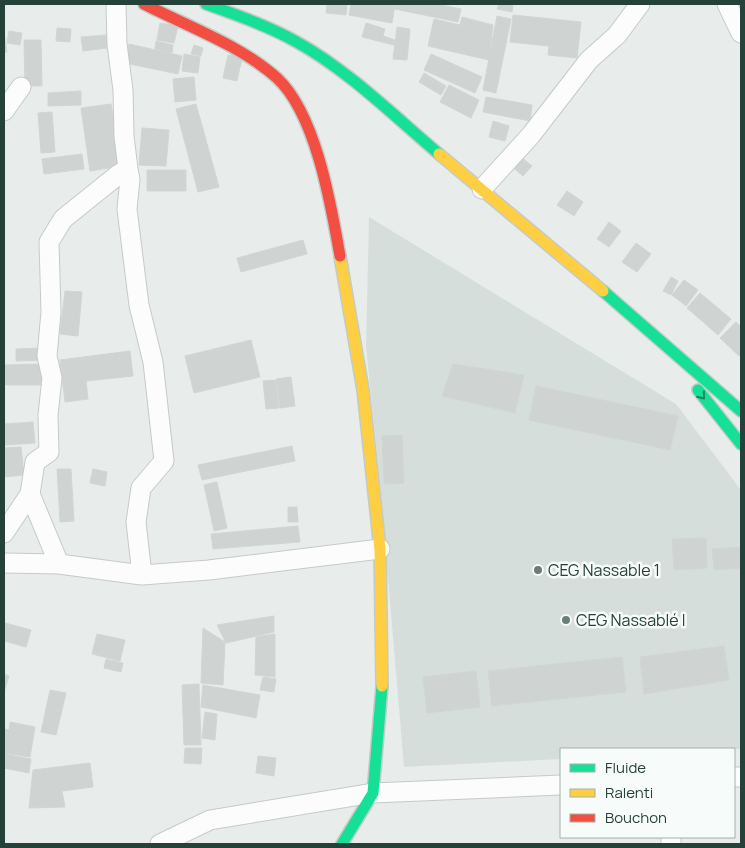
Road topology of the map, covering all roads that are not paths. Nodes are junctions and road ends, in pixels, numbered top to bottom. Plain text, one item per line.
1 (116, 4) edge
2 (144, 4) edge
3 (206, 4) edge
4 (640, 4) edge
5 (727, 4) edge
6 (741, 33) edge
7 (21, 87) dead end
8 (4, 111) edge
9 (128, 169) junction
10 (482, 188) junction
11 (664, 342) junction
12 (741, 411) edge
13 (741, 444) edge
14 (30, 494) junction
15 (4, 533) edge
16 (380, 549) junction
17 (4, 563) edge
18 (59, 564) junction
19 (142, 575) junction
20 (560, 785) edge
21 (373, 793) junction
22 (160, 844) edge
23 (342, 844) edge

1 - 9 street
2 - 16 street
3 - 10 street
4 - 10 street
5 - 6 street
7 - 8 street
9 - 14 street
9 - 19 street
10 - 11 street
11 - 12 street
11 -> 13 street
14 - 15 street
14 - 18 street
16 - 19 street
16 - 21 street
17 - 18 street
18 - 19 street
20 - 21 street
21 - 22 street
21 - 23 street

